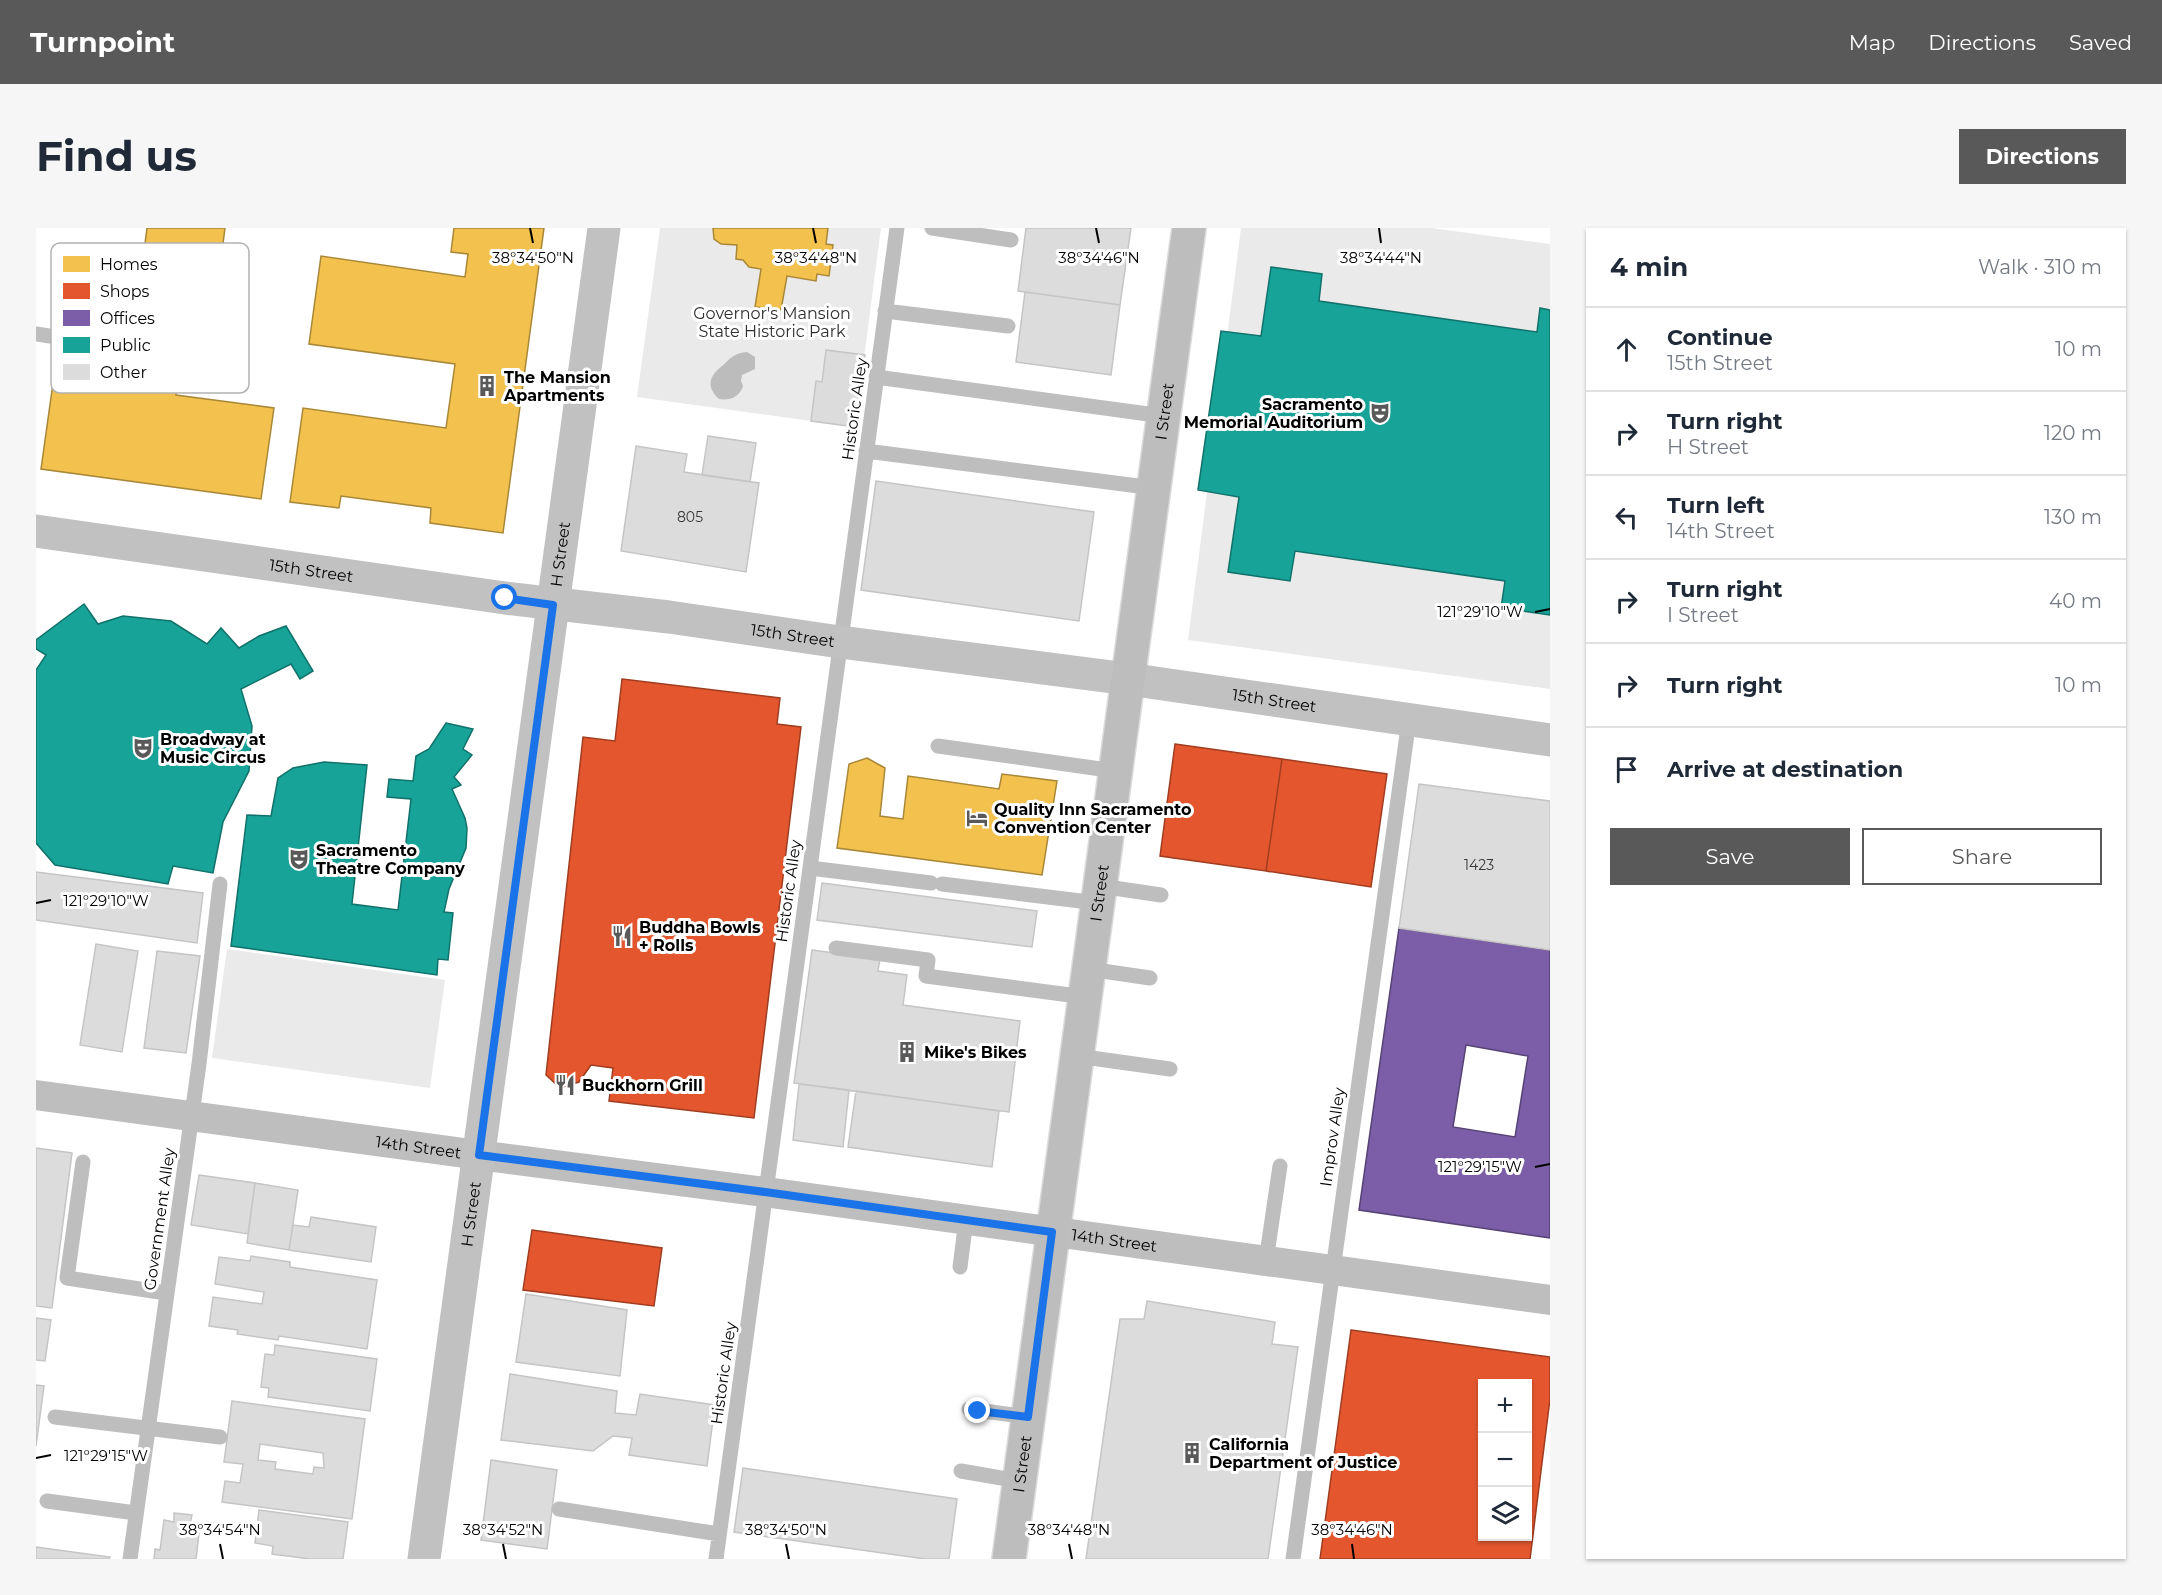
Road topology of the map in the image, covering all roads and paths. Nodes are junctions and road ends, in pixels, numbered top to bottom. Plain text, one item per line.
1 (604, 228) edge
2 (897, 228) edge
3 (932, 228) edge
4 (1189, 228) edge
5 (1011, 240) dead end
6 (885, 311) junction
7 (1008, 327) dead end
8 (36, 334) edge
9 (51, 336) edge
10 (876, 377) junction
11 (1164, 416) junction
12 (866, 451) junction
13 (1154, 488) junction
14 (36, 531) edge
15 (553, 605) junction
16 (840, 642) junction
17 (1128, 679) junction
18 (1409, 720) junction
19 (1550, 740) edge
20 (938, 746) dead end
21 (1115, 771) junction
22 (810, 868) junction
23 (220, 884) dead end
24 (1099, 895) junction
25 (1161, 895) dead end
26 (836, 948) dead end
27 (1150, 978) dead end
28 (1087, 983) junction
29 (1077, 1056) junction
30 (1170, 1069) dead end
31 (36, 1095) edge
32 (192, 1116) junction
33 (479, 1155) junction
34 (83, 1162) dead end
35 (1280, 1166) dead end
36 (765, 1192) junction
37 (966, 1220) junction
38 (1052, 1232) junction
39 (1266, 1261) junction
40 (960, 1267) dead end
41 (1332, 1270) junction
42 (166, 1293) junction
43 (1550, 1300) edge
44 (969, 1409) dead end
45 (55, 1417) dead end
46 (1028, 1417) junction
47 (148, 1427) junction
48 (220, 1437) dead end
49 (961, 1471) dead end
50 (1019, 1481) junction
51 (47, 1501) dead end
52 (559, 1509) dead end
53 (136, 1513) junction
54 (719, 1534) junction
55 (130, 1559) edge
56 (424, 1559) edge
57 (716, 1559) edge
58 (1009, 1559) edge
59 (1293, 1559) edge

1 - 15 main road, H Street
2 - 6 lane, Historic Alley
3 - 5 lane
4 - 11 main road, I Street
6 - 7 lane
6 - 10 lane, Historic Alley
8 - 9 lane
10 - 11 lane
10 - 12 lane, Historic Alley
11 - 13 main road, I Street
12 - 13 lane
12 - 16 lane, Historic Alley
13 - 17 main road, I Street
14 - 15 main road, 15th Street
15 - 16 main road, 15th Street
15 - 33 main road, H Street
16 - 17 main road, 15th Street
16 - 22 lane, Historic Alley
17 - 18 main road, 15th Street
17 - 21 main road, I Street
18 - 19 main road, 15th Street
18 - 41 lane, Improv Alley
20 - 21 lane
21 - 24 main road, I Street
22 - 24 lane
22 - 36 lane, Historic Alley
23 - 32 lane, Government Alley
24 - 25 lane
24 - 28 main road, I Street
26 - 28 lane
27 - 28 lane
28 - 29 main road, I Street
29 - 30 lane
29 - 38 main road, I Street
31 - 32 street, 14th Street
32 - 33 street, 14th Street
32 - 42 lane, Government Alley
33 - 36 street, 14th Street
33 - 56 main road, H Street
34 - 42 lane
35 - 39 lane
36 - 37 street, 14th Street
36 - 54 lane, Historic Alley
37 - 38 street, 14th Street
37 - 40 lane
38 - 39 street, 14th Street
38 - 46 main road, I Street
39 - 41 street, 14th Street
41 - 43 street, 14th Street
41 - 59 lane, Improv Alley
42 - 47 lane, Government Alley
44 - 46 lane
45 - 47 lane
46 - 50 main road, I Street
47 - 48 lane
47 - 53 lane, Government Alley
49 - 50 lane
50 - 58 main road, I Street
51 - 53 lane
52 - 54 lane
53 - 55 lane, Government Alley
54 - 57 lane, Historic Alley

